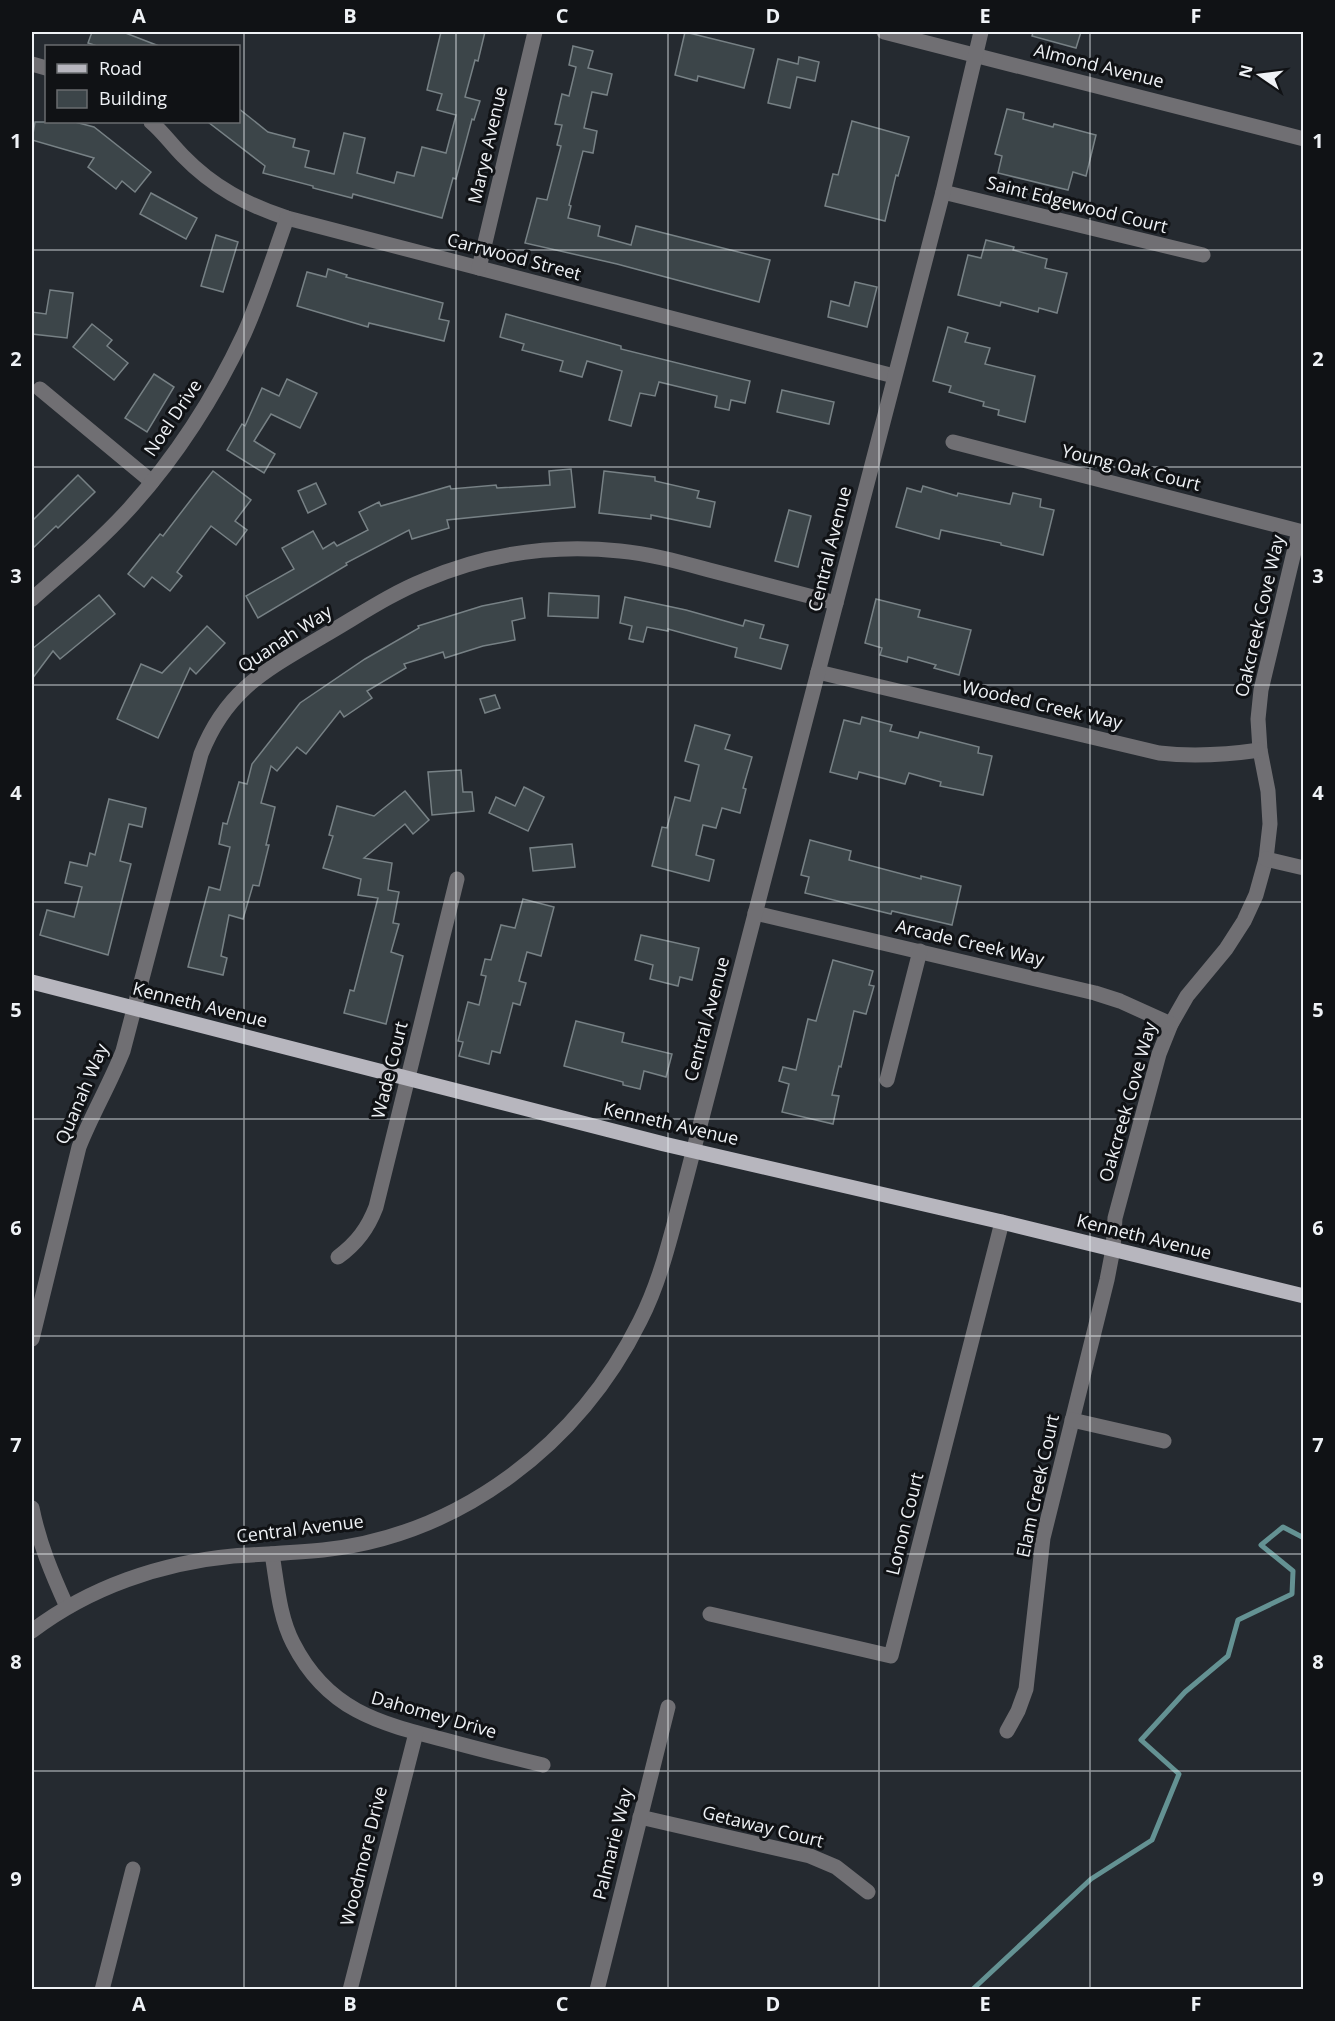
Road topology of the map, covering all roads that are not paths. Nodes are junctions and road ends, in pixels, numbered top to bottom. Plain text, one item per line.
1 (535, 32) edge
2 (884, 32) edge
3 (981, 32) edge
4 (975, 55) junction
5 (152, 123) edge
6 (1304, 139) edge
7 (943, 192) junction
8 (287, 218) junction
9 (1203, 255) dead end
10 (479, 268) junction
11 (894, 376) junction
12 (40, 389) dead end
13 (952, 442) dead end
14 (152, 482) junction
15 (1299, 531) joint
16 (32, 599) edge
17 (836, 603) junction
18 (818, 672) junction
19 (1260, 750) junction
20 (1266, 859) junction
21 (1304, 868) edge
22 (458, 879) dead end
23 (755, 913) junction
24 (920, 951) junction
25 (32, 982) edge
26 (135, 1008) junction
27 (1171, 1024) junction
28 (408, 1079) junction
29 (886, 1080) dead end
30 (693, 1151) junction
31 (1002, 1222) junction
32 (1113, 1249) junction
33 (338, 1257) dead end
34 (1304, 1296) edge
35 (32, 1339) edge
36 (1072, 1420) junction
37 (1164, 1441) dead end
38 (32, 1508) edge
39 (272, 1554) junction
40 (67, 1607) junction
41 (710, 1614) dead end
42 (32, 1630) edge
43 (668, 1707) dead end
44 (1007, 1731) dead end
45 (416, 1733) junction
46 (543, 1765) dead end
47 (640, 1817) junction
48 (132, 1869) dead end
49 (868, 1892) dead end
50 (102, 1989) edge
51 (350, 1989) edge
52 (597, 1989) edge

1 - 10 street, Marye Avenue
2 - 4 street, Almond Avenue
3 - 4 street, Central Avenue
4 - 6 street, Almond Avenue
4 - 7 street, Central Avenue
5 - 8 street, Carrwood Street
7 - 9 street, Saint Edgewood Court
7 - 11 street, Central Avenue
8 - 10 street, Carrwood Street
8 - 14 street, Noel Drive
10 - 11 street, Carrwood Street
11 - 17 street, Central Avenue
12 - 14 street
13 - 15 street, Young Oak Court
14 - 16 street, Noel Drive
15 - 19 street, Oakcreek Cove Way
17 - 18 street, Central Avenue
17 - 26 street, Quanah Way
18 - 19 street, Wooded Creek Way
18 - 23 street, Central Avenue
19 - 20 street, Oakcreek Cove Way
20 - 21 street
20 - 27 street, Oakcreek Cove Way
22 - 28 street, Wade Court
23 - 24 street, Arcade Creek Way
23 - 30 street, Central Avenue
24 - 27 street, Arcade Creek Way
24 - 29 street
25 - 26 main road, Kenneth Avenue
26 - 28 main road, Kenneth Avenue
26 - 35 street, Quanah Way
27 - 32 street, Oakcreek Cove Way
28 - 30 main road, Kenneth Avenue
28 - 33 street, Wade Court
30 - 31 main road, Kenneth Avenue
30 - 39 street, Central Avenue
31 - 32 main road, Kenneth Avenue
31 - 41 street, Lonon Court
32 - 34 main road, Kenneth Avenue
32 - 36 street, Elam Creek Court
36 - 37 street
36 - 44 street, Elam Creek Court
38 - 40 street
39 - 40 street, Central Avenue
39 - 45 street, Dahomey Drive
40 - 42 street, Central Avenue
43 - 47 street, Palmarie Way
45 - 46 street, Dahomey Drive
45 - 51 street, Woodmore Drive
47 - 49 street, Getaway Court
47 - 52 street, Palmarie Way
48 - 50 street

